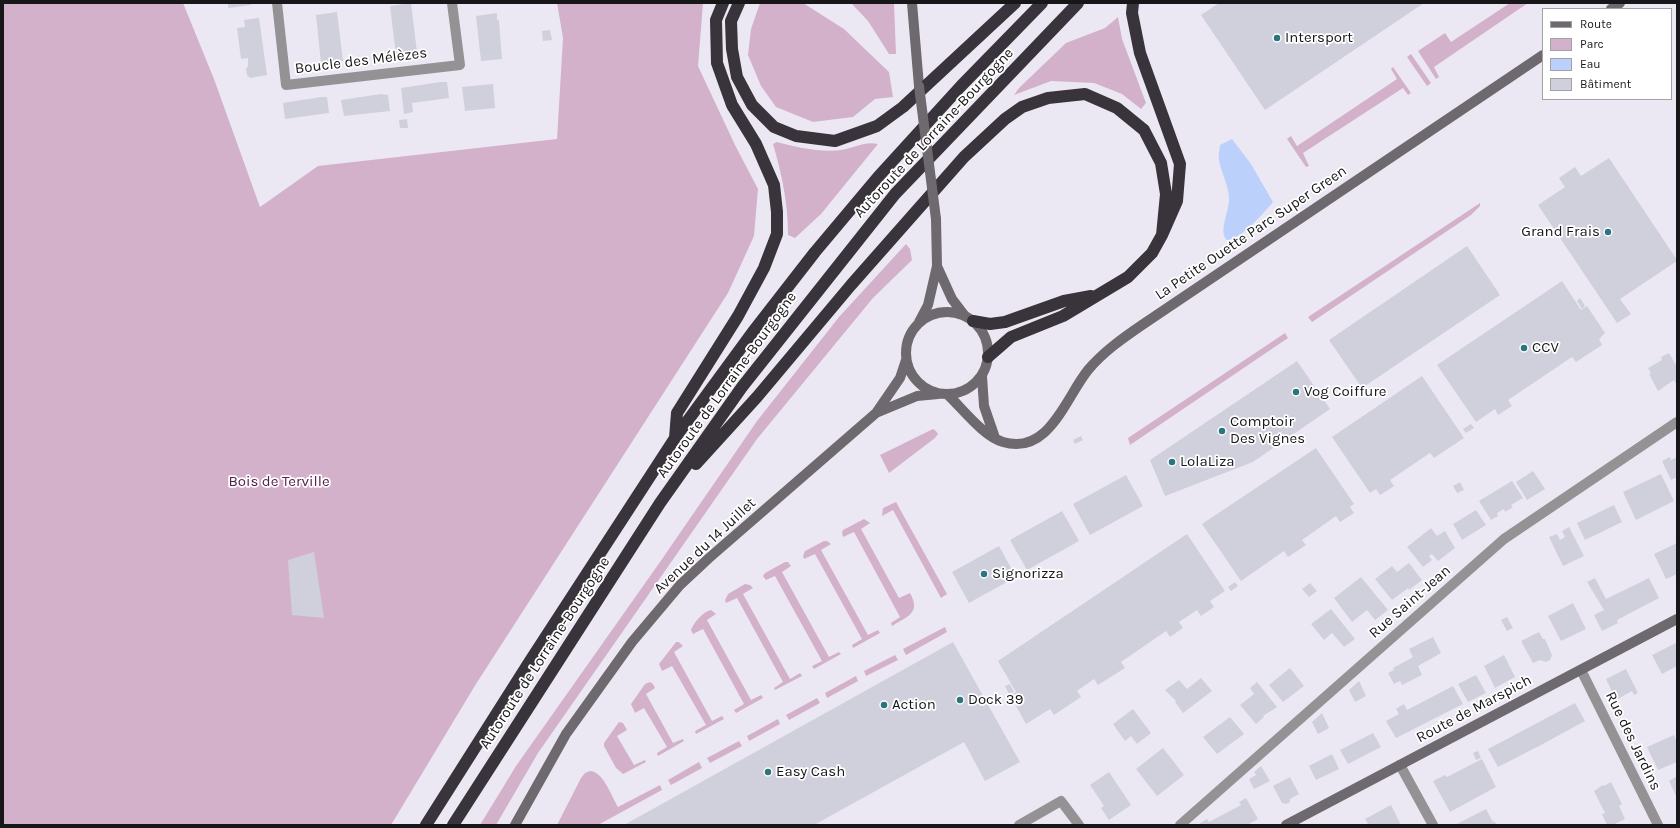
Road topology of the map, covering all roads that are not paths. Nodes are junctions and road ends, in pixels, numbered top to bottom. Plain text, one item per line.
1 (277, 3) edge
2 (452, 3) edge
3 (723, 3) edge
4 (739, 3) edge
5 (912, 3) edge
6 (1015, 3) edge
7 (1042, 3) edge
8 (1078, 3) edge
9 (1133, 3) edge
10 (1542, 56) edge
11 (1162, 235) junction
12 (937, 266) junction
13 (1098, 295) junction
14 (969, 319) junction
15 (918, 323) junction
16 (988, 357) junction
17 (906, 360) junction
18 (982, 376) junction
19 (943, 394) junction
20 (876, 413) junction
21 (1677, 422) edge
22 (675, 438) junction
23 (995, 438) junction
24 (660, 503) junction
25 (1677, 619) edge
26 (1581, 670) junction
27 (1400, 765) junction
28 (426, 825) edge
29 (454, 825) edge
30 (515, 825) edge
31 (1019, 825) edge
32 (1079, 825) edge
33 (1180, 825) edge
34 (1286, 825) edge
35 (1433, 825) edge
36 (1658, 825) edge

1 - 2 street, Boucle des Mélèzes
3 - 22 highway
4 - 6 highway
5 - 12 main road, bridge
7 - 22 highway, Autoroute de Lorraine-Bourgogne
8 - 24 highway, Autoroute de Lorraine-Bourgogne
9 - 11 highway
10 - 23 main road, La Petite Ouette Parc Super Green
11 - 13 highway
11 - 24 highway
12 - 14 main road
12 - 15 main road
13 - 14 highway
13 - 16 highway
14 - 15 main road
14 - 16 main road
15 - 17 main road
16 - 18 main road
17 - 19 main road
17 - 20 main road, Avenue du 14 Juillet
18 - 19 main road
18 - 23 main road
19 - 20 main road, Avenue du 14 Juillet
19 - 23 main road, La Petite Ouette Parc Super Green
20 - 30 main road, Avenue du 14 Juillet
21 - 33 street, Rue Saint-Jean
22 - 28 highway, Autoroute de Lorraine-Bourgogne
24 - 29 highway, Autoroute de Lorraine-Bourgogne
25 - 26 main road, Route de Marspich
26 - 27 main road, Route de Marspich
26 - 36 street, Rue des Jardins
27 - 34 main road, Route de Marspich
27 - 35 street
31 - 32 street

